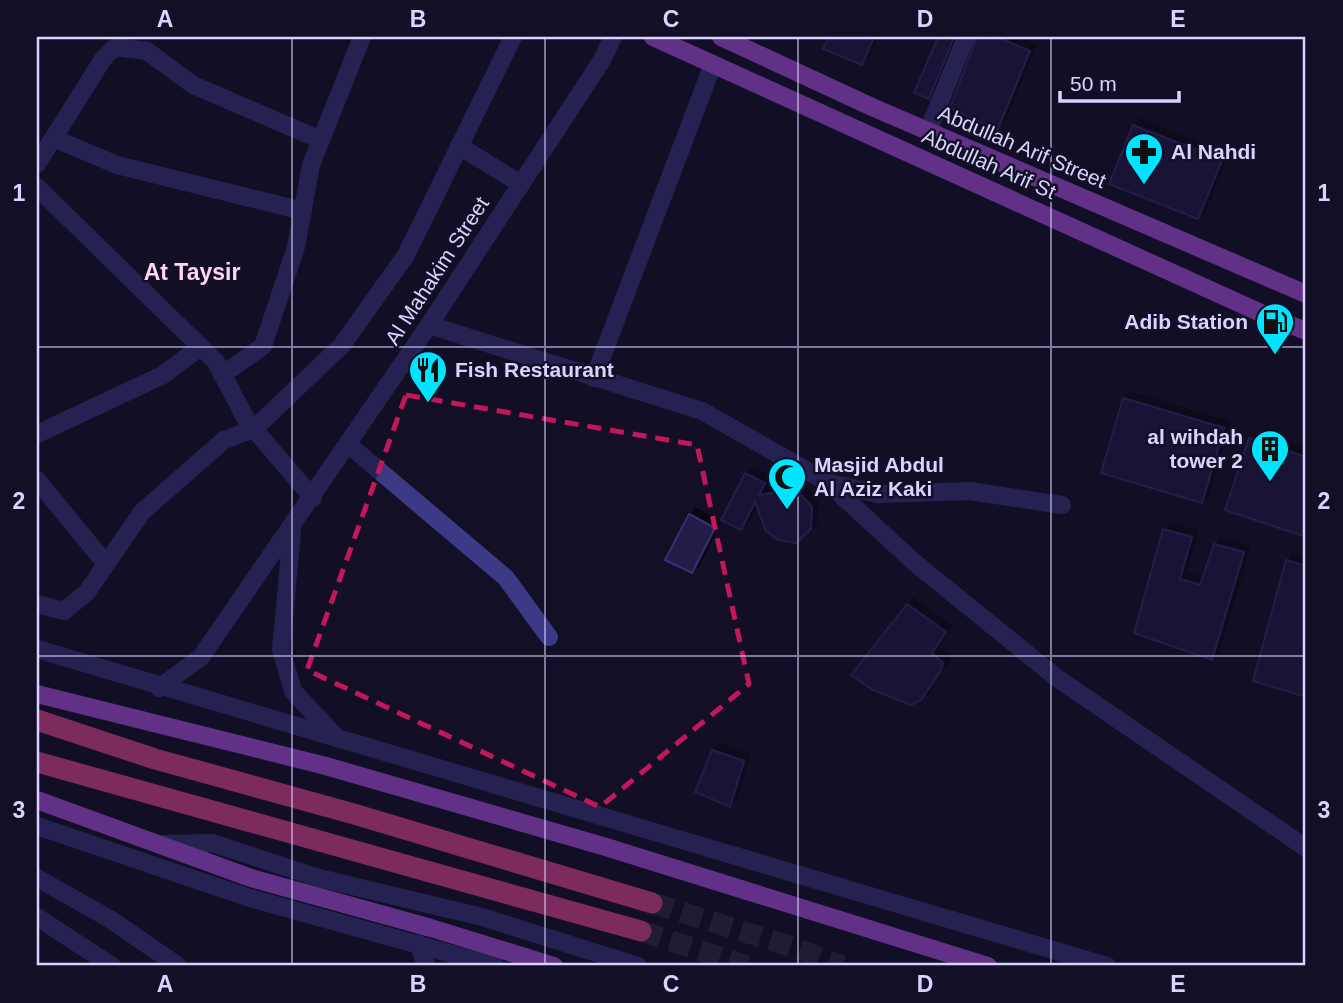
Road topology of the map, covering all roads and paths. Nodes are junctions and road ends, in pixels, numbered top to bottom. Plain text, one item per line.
1 (362, 37) edge
2 (513, 37) edge
3 (613, 37) edge
4 (653, 37) edge
5 (721, 37) edge
6 (967, 37) edge
7 (713, 64) junction
8 (928, 131) junction
9 (53, 138) junction
10 (321, 140) junction
11 (459, 146) junction
12 (37, 164) edge
13 (522, 184) junction
14 (37, 187) edge
15 (303, 211) junction
16 (1306, 294) edge
17 (429, 325) junction
18 (1306, 331) edge
19 (200, 347) junction
20 (222, 375) junction
21 (594, 378) junction
22 (254, 429) junction
23 (37, 434) edge
24 (349, 445) junction
25 (37, 480) edge
26 (827, 482) junction
27 (313, 498) junction
28 (1062, 505) dead end
29 (293, 527) junction
30 (106, 564) junction
31 (37, 604) edge
32 (549, 637) dead end
33 (37, 649) edge
34 (159, 688) junction
35 (37, 694) edge
36 (37, 720) edge
37 (338, 739) junction
38 (37, 762) edge
39 (37, 800) edge
40 (37, 826) edge
41 (152, 844) junction
42 (1306, 848) edge
43 (37, 878) edge
44 (652, 903) tunnel mouth
45 (37, 916) edge
46 (641, 931) tunnel mouth
47 (418, 943) junction
48 (112, 966) edge
49 (178, 966) edge
50 (426, 966) edge
51 (495, 966) edge
52 (554, 966) edge
53 (638, 966) edge
54 (988, 966) edge
55 (1107, 966) edge

1 - 10 street
2 - 11 street
3 - 13 street, Al Mahakim Street
4 - 7 main road, Abdullah Arif St
5 - 8 main road, Abdullah Arif Street
6 - 8 street
7 - 18 main road, Abdullah Arif St
7 - 21 street
8 - 16 main road, Abdullah Arif Street
9 - 10 street
9 - 12 street
9 - 15 street
10 - 15 street
11 - 13 street
11 - 22 street
13 - 17 street, Al Mahakim Street
14 - 19 street
15 - 20 street
17 - 21 street
17 - 24 street, Al Mahakim Street
19 - 20 street
19 - 23 street
20 - 22 street
21 - 26 street
22 - 27 street
22 - 30 street
24 - 27 street, Al Mahakim Street
24 - 32 street
25 - 30 street
26 - 28 street
26 - 42 street
27 - 29 street, Al Mahakim Street
29 - 34 street, Al Mahakim Street
29 - 37 street
30 - 31 street
33 - 34 street
34 - 37 street
35 - 54 main road
36 - 44 highway
37 - 55 street
38 - 46 highway
39 - 41 main road
40 - 47 street
41 - 52 main road
41 - 53 street
43 - 49 street
45 - 48 street
47 - 50 street
47 - 51 street

